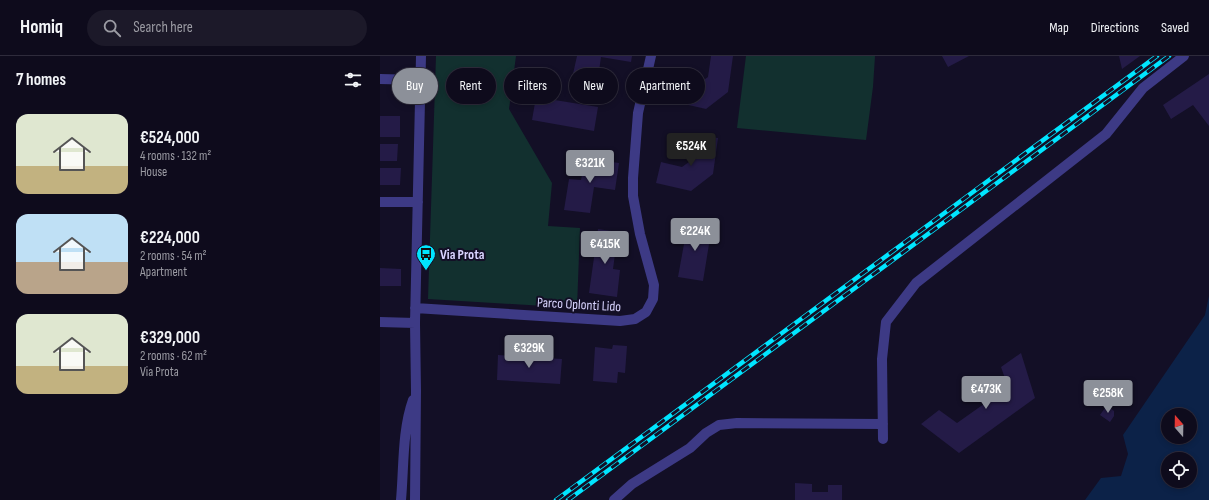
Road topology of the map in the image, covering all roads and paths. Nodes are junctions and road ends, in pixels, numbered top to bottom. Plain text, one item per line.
1 (421, 56) edge
2 (651, 56) edge
3 (1184, 56) edge
4 (420, 68) edge
5 (380, 79) edge
6 (392, 79) edge
7 (420, 104) edge
8 (380, 202) edge
9 (418, 202) junction
10 (415, 308) junction
11 (380, 322) edge
12 (415, 323) junction
13 (416, 391) junction
14 (883, 424) junction
15 (883, 438) dead end
16 (401, 500) edge
17 (415, 500) edge
18 (614, 500) edge

1 - 4 street
2 - 10 street, Parco Oplonti Lido
3 - 14 street
5 - 6 street
7 - 9 street
8 - 9 street
9 - 10 street
10 - 12 street
11 - 12 street
12 - 13 street
13 - 16 street
13 - 17 street
14 - 15 street
14 - 18 street

